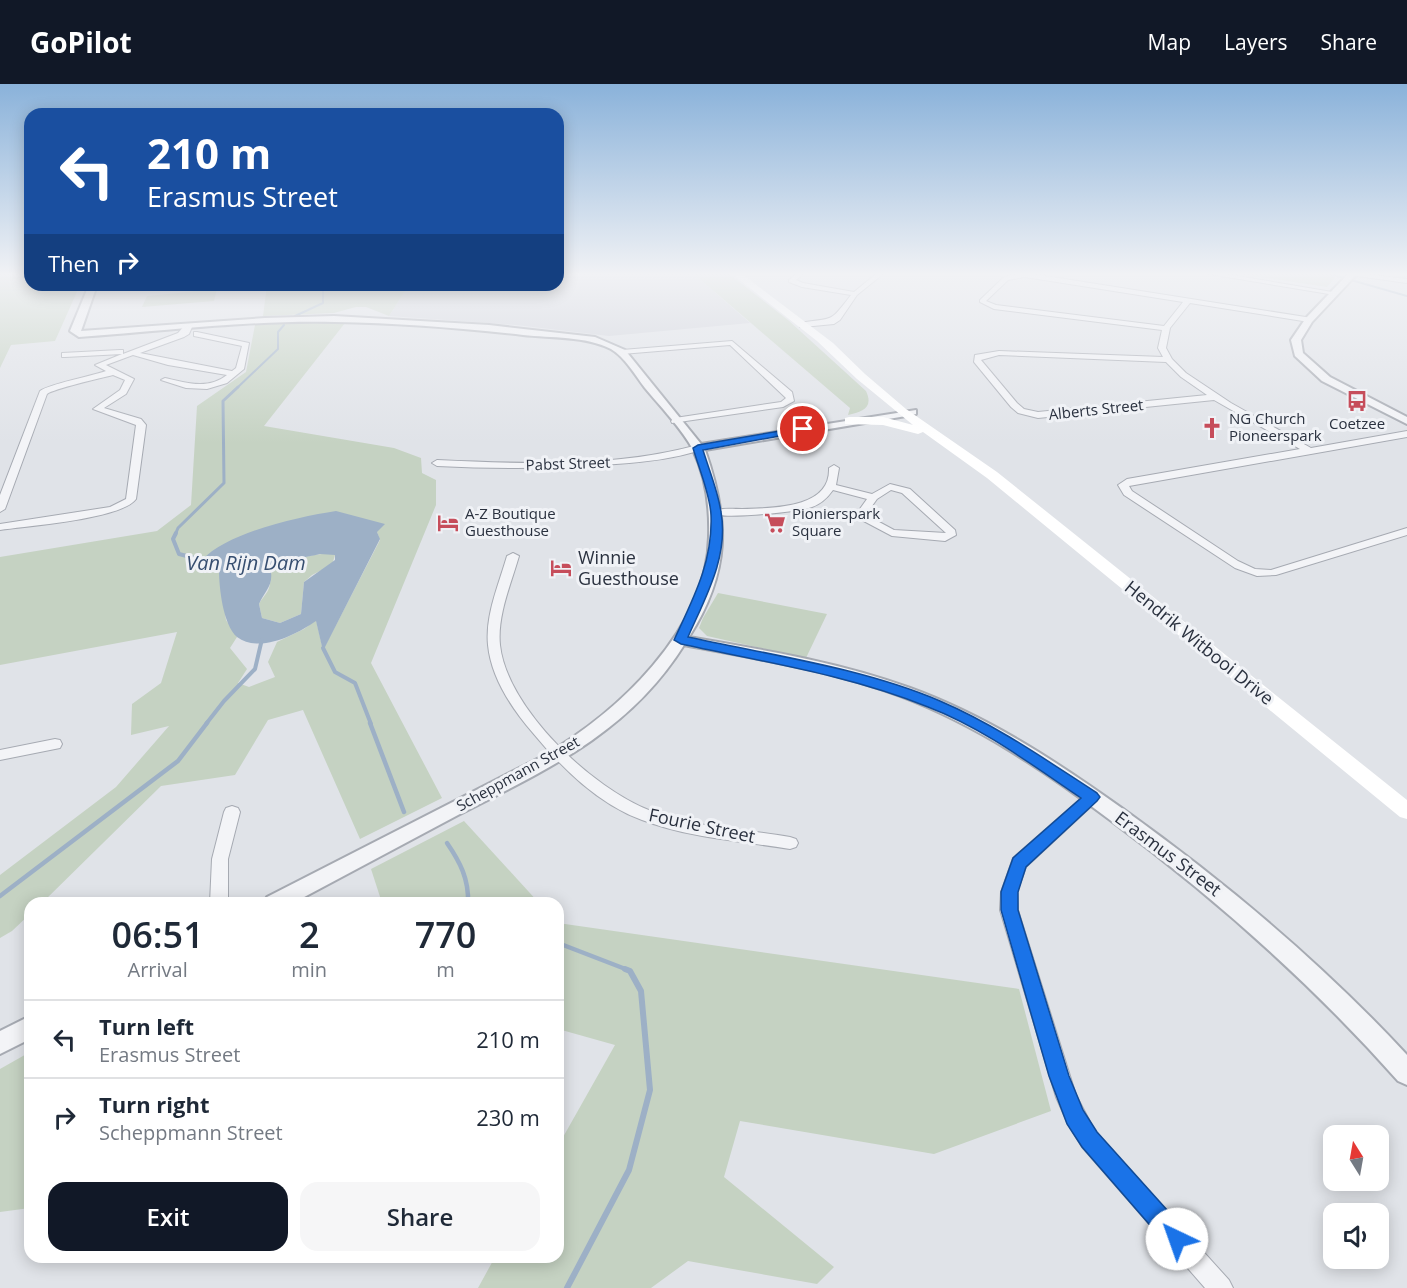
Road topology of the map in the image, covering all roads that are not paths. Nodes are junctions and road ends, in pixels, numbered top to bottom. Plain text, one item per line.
1 (75, 330) edge
2 (138, 330) edge
3 (186, 330) edge
4 (508, 330) edge
5 (810, 330) edge
6 (1166, 330) edge
7 (1302, 330) edge
8 (197, 334) dead end
9 (820, 338) junction
10 (132, 352) junction
11 (622, 352) junction
12 (64, 355) dead end
13 (1167, 360) junction
14 (113, 372) junction
15 (233, 374) junction
16 (165, 380) dead end
17 (870, 387) junction
18 (1216, 398) junction
19 (908, 412) junction
20 (675, 421) junction
21 (849, 421) junction
22 (1407, 421) edge
23 (931, 434) junction
24 (1407, 434) edge
25 (698, 448) junction
26 (1312, 452) junction
27 (437, 463) dead end
28 (834, 468) dead end
29 (992, 475) junction
30 (830, 486) junction
31 (873, 497) junction
32 (0, 508) edge
33 (716, 513) junction
34 (0, 527) edge
35 (1407, 531) edge
36 (513, 556) dead end
37 (681, 640) junction
38 (56, 744) dead end
39 (560, 754) junction
40 (0, 755) edge
41 (1092, 797) junction
42 (1407, 811) edge
43 (232, 812) dead end
44 (790, 843) dead end
45 (219, 897) edge
46 (286, 897) edge
47 (24, 1030) edge
48 (0, 1043) edge
49 (1407, 1073) edge
50 (1221, 1288) edge

1 - 2 street, Scheppmann Street
3 - 10 street
4 - 11 street, Scheppmann Street
5 - 9 main road, Hendrik Witbooi Drive
6 - 13 street
7 - 22 street
8 - 15 street
9 - 17 main road, Hendrik Witbooi Drive
9 - 19 main road, Hendrik Witbooi Drive
10 - 12 street
10 - 14 street
10 - 15 street
11 - 20 street, Scheppmann Street
11 - 20 street
13 - 18 street
13 - 18 street, Alberts Street
14 - 32 street
14 - 34 street
15 - 16 street
17 - 19 main road, Hendrik Witbooi Drive
17 - 21 main road
18 - 26 street
19 - 21 street
19 - 23 main road, Hendrik Witbooi Drive
19 - 29 main road, Hendrik Witbooi Drive
20 - 25 street, Scheppmann Street
21 - 23 main road
21 - 25 street
23 - 29 main road, Hendrik Witbooi Drive
24 - 26 street
25 - 27 street, Pabst Street
25 - 33 street, Scheppmann Street
26 - 35 street
28 - 30 street
29 - 42 main road, Hendrik Witbooi Drive
30 - 31 street
30 - 33 street
31 - 31 street
33 - 37 street, Scheppmann Street
36 - 39 street, Fourie Street
37 - 39 street, Scheppmann Street
37 - 41 street, Erasmus Street
38 - 40 street
39 - 44 street, Fourie Street
39 - 46 street, Scheppmann Street
41 - 49 street, Erasmus Street
41 - 50 street
43 - 45 street
47 - 48 street

